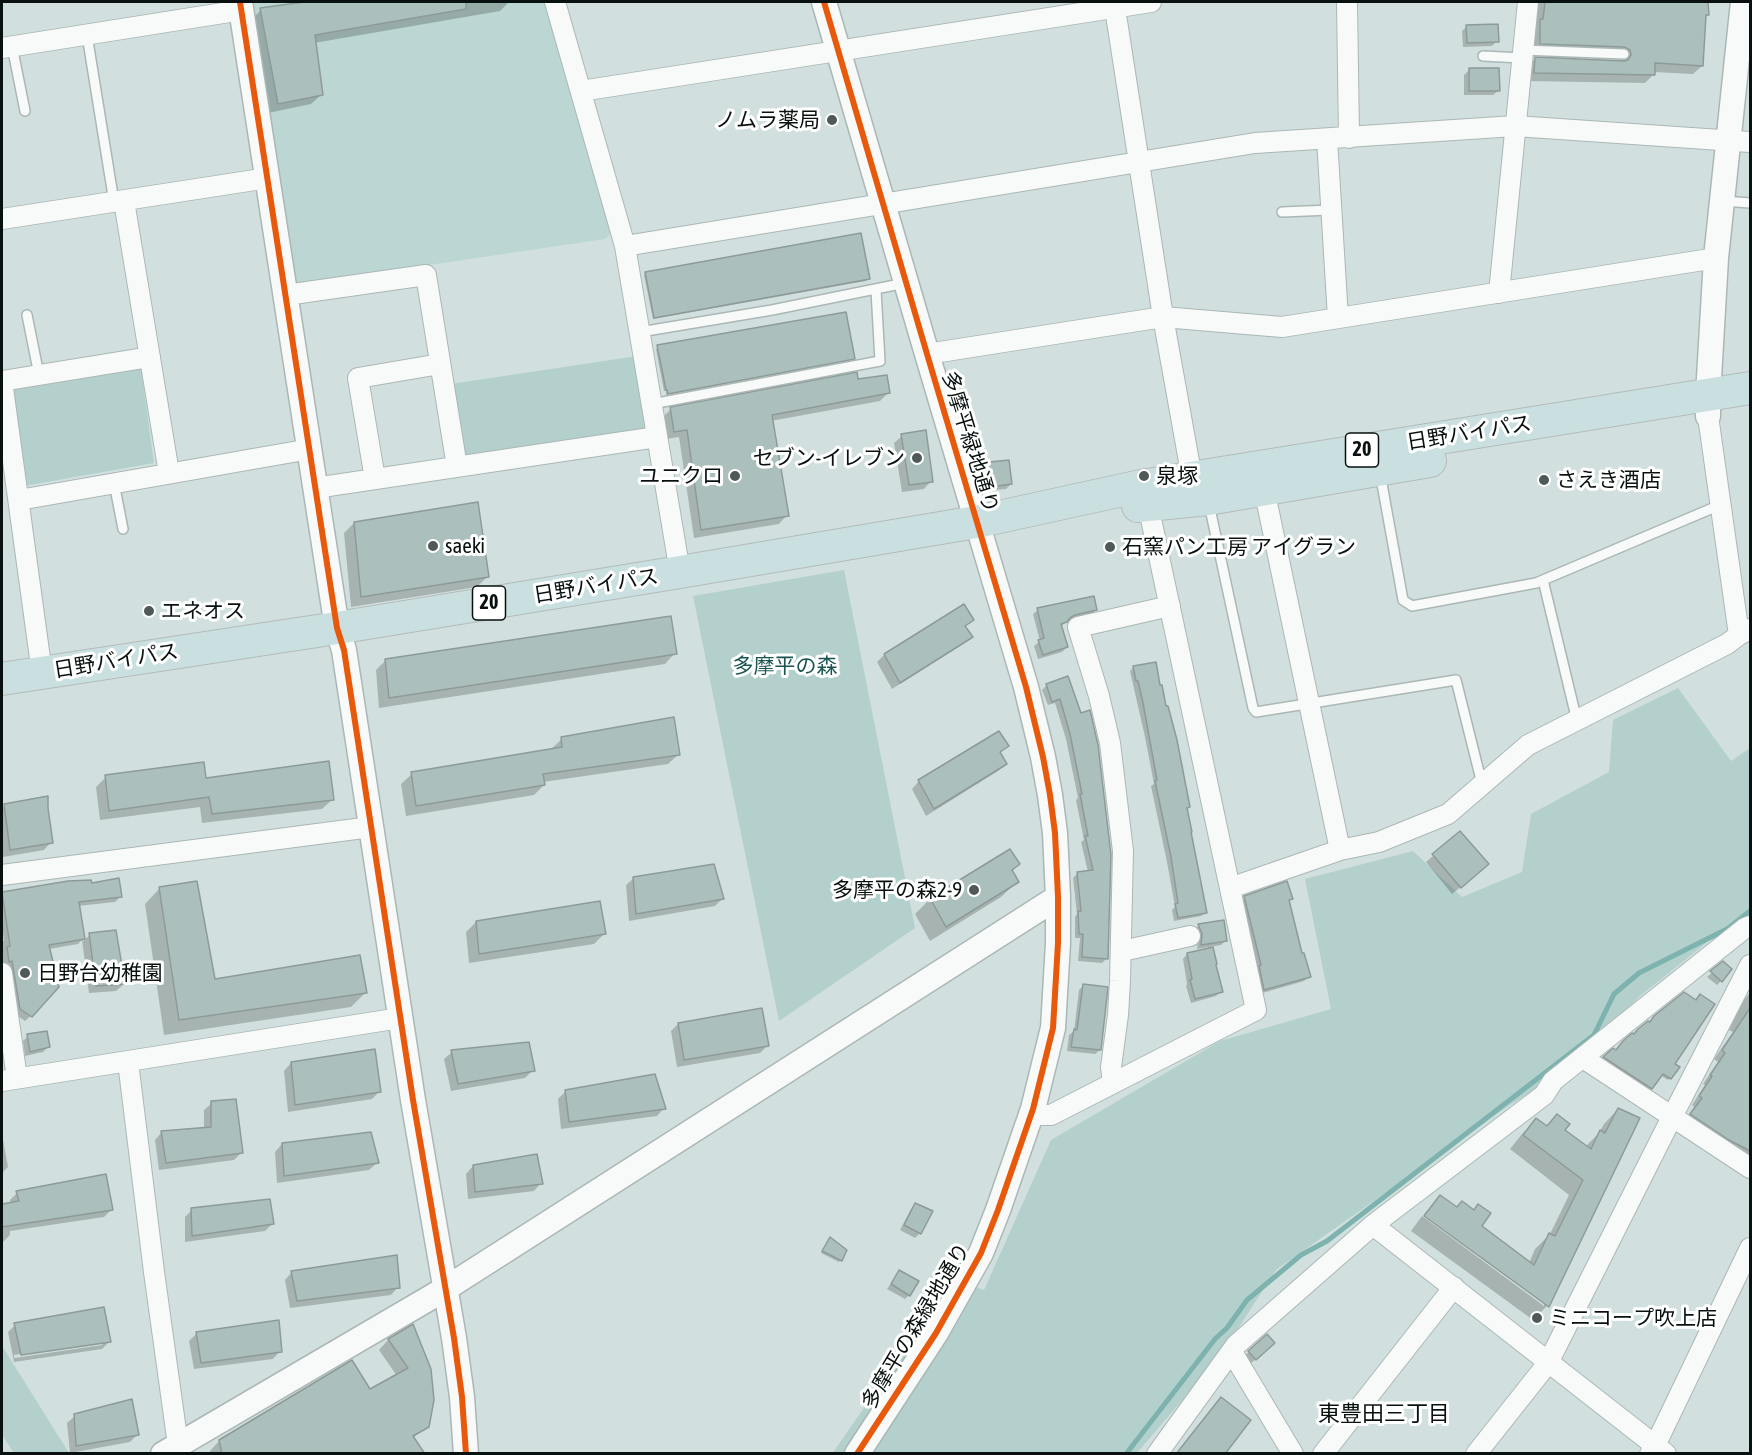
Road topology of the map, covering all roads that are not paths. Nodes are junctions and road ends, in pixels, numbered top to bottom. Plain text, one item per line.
1 (555, 2) edge
2 (824, 2) edge
3 (1151, 2) edge
4 (1347, 2) edge
5 (1528, 2) edge
6 (1743, 2) edge
7 (1114, 4) edge
8 (241, 6) edge
9 (87, 35) junction
10 (7, 47) edge
11 (839, 51) junction
12 (1523, 54) junction
13 (1624, 54) dead end
14 (1483, 56) dead end
15 (581, 91) junction
16 (25, 111) dead end
17 (1515, 126) junction
18 (1349, 138) junction
19 (1327, 139) junction
20 (1740, 142) edge
21 (1139, 162) junction
22 (268, 178) junction
23 (1723, 201) junction
24 (119, 202) junction
25 (883, 203) junction
26 (1750, 203) edge
27 (1330, 210) junction
28 (1282, 212) dead end
29 (2, 219) edge
30 (625, 246) junction
31 (1716, 258) junction
32 (907, 282) junction
33 (876, 290) junction
34 (1499, 293) junction
35 (286, 295) junction
36 (27, 315) dead end
37 (1163, 317) junction
38 (1338, 318) junction
39 (640, 332) junction
40 (927, 354) junction
41 (150, 357) junction
42 (440, 364) junction
43 (39, 375) junction
44 (2, 381) edge
45 (1750, 388) edge
46 (652, 404) junction
47 (1708, 405) junction
48 (1750, 410) edge
49 (657, 437) junction
50 (310, 449) junction
51 (457, 467) junction
52 (1379, 470) junction
53 (8, 472) edge
54 (169, 473) junction
55 (375, 479) junction
56 (114, 483) junction
57 (1200, 488) junction
58 (315, 489) junction
59 (1264, 489) junction
60 (19, 500) junction
61 (1148, 505) junction
62 (1720, 505) junction
63 (976, 522) junction
64 (123, 529) dead end
65 (680, 572) junction
66 (1543, 580) junction
67 (1170, 606) junction
68 (337, 628) junction
69 (1745, 632) edge
70 (42, 673) junction
71 (2, 679) edge
72 (1310, 702) junction
73 (1577, 721) junction
74 (1482, 784) junction
75 (371, 827) junction
76 (1340, 850) junction
77 (2, 875) edge
78 (1230, 888) junction
79 (1058, 897) junction
80 (1750, 926) edge
81 (1190, 936) dead end
82 (1122, 951) junction
83 (1750, 965) edge
84 (2, 973) edge
85 (400, 1018) junction
86 (1582, 1058) junction
87 (128, 1062) junction
88 (9, 1080) edge
89 (1113, 1083) junction
90 (1031, 1115) junction
91 (1672, 1117) junction
92 (1750, 1168) edge
93 (1373, 1225) junction
94 (1750, 1248) edge
95 (1454, 1287) junction
96 (445, 1289) junction
97 (1232, 1352) junction
98 (1548, 1363) junction
99 (170, 1449) edge
100 (1657, 1451) edge
101 (466, 1454) edge
102 (857, 1454) edge
103 (1157, 1454) edge
104 (1293, 1454) edge
105 (1323, 1454) edge
106 (1476, 1454) edge

1 - 15 street
2 - 11 street, 多摩平緑地通り
3 - 7 street
4 - 18 street
5 - 12 street
6 - 20 street
7 - 11 street
7 - 21 street
8 - 9 street
8 - 22 street
9 - 10 street
9 - 24 lane
10 - 16 lane
11 - 15 street
11 - 25 street, 多摩平緑地通り
12 - 13 lane
12 - 14 lane
12 - 17 street
15 - 30 street
17 - 18 street
17 - 20 street
17 - 34 street
18 - 19 street
19 - 21 street
19 - 27 street
20 - 23 street
21 - 25 street
21 - 37 street
22 - 24 street
22 - 35 street
23 - 26 lane
23 - 31 street
24 - 29 street
24 - 41 street
25 - 30 street
25 - 32 street, 多摩平緑地通り
27 - 28 lane
27 - 38 street
30 - 39 street
31 - 34 street
31 - 47 street
32 - 33 lane
32 - 40 street, 多摩平緑地通り
33 - 39 lane
33 - 46 lane
34 - 38 street
35 - 42 street
35 - 50 street
36 - 43 lane
37 - 38 street
37 - 40 street
37 - 57 street
39 - 46 street
40 - 63 street, 多摩平緑地通り
41 - 43 street
41 - 54 street
42 - 51 street
42 - 55 street
43 - 44 street
44 - 53 street
45 - 47 highway, 日野バイパス / 20
46 - 49 street
47 - 48 highway, 日野バイパス / 20
47 - 52 highway, 日野バイパス / 20
47 - 57 highway, 日野バイパス / 20
47 - 62 street
49 - 51 street
49 - 65 street
50 - 54 street
50 - 58 street
51 - 55 street
52 - 59 highway, 日野バイパス / 20
52 - 66 lane
53 - 60 street
54 - 56 street
55 - 58 street
56 - 60 street
56 - 64 lane
57 - 59 highway, 日野バイパス / 20
57 - 61 highway, 日野バイパス / 20
57 - 63 highway, 日野バイパス / 20
57 - 72 lane
58 - 68 street
59 - 72 street
60 - 70 street
61 - 63 highway, 日野バイパス / 20
61 - 67 street
62 - 66 lane
62 - 69 street
63 - 65 highway, 日野バイパス / 20
63 - 79 street, 多摩平緑地通り
65 - 68 highway, 日野バイパス / 20
66 - 73 lane
67 - 78 street
67 - 82 street
68 - 70 highway, 日野バイパス / 20
68 - 75 street
69 - 73 street
70 - 71 highway, 日野バイパス / 20
72 - 74 lane
72 - 76 street
73 - 74 street
74 - 76 street
75 - 77 street
75 - 85 street
76 - 78 street
78 - 89 street
79 - 90 street, 多摩平の森緑地通り
79 - 96 street
80 - 86 street
81 - 82 street
82 - 89 street
83 - 91 street
84 - 88 street
85 - 87 street
85 - 96 street
86 - 91 street
86 - 93 street
87 - 88 street
87 - 99 street
89 - 90 street
90 - 102 street, 多摩平の森緑地通り
91 - 92 street
91 - 98 street
93 - 95 street
93 - 97 street
94 - 100 street
95 - 98 street
95 - 105 street
96 - 99 street
96 - 101 street
97 - 103 street
97 - 104 street
98 - 100 street
98 - 106 street

